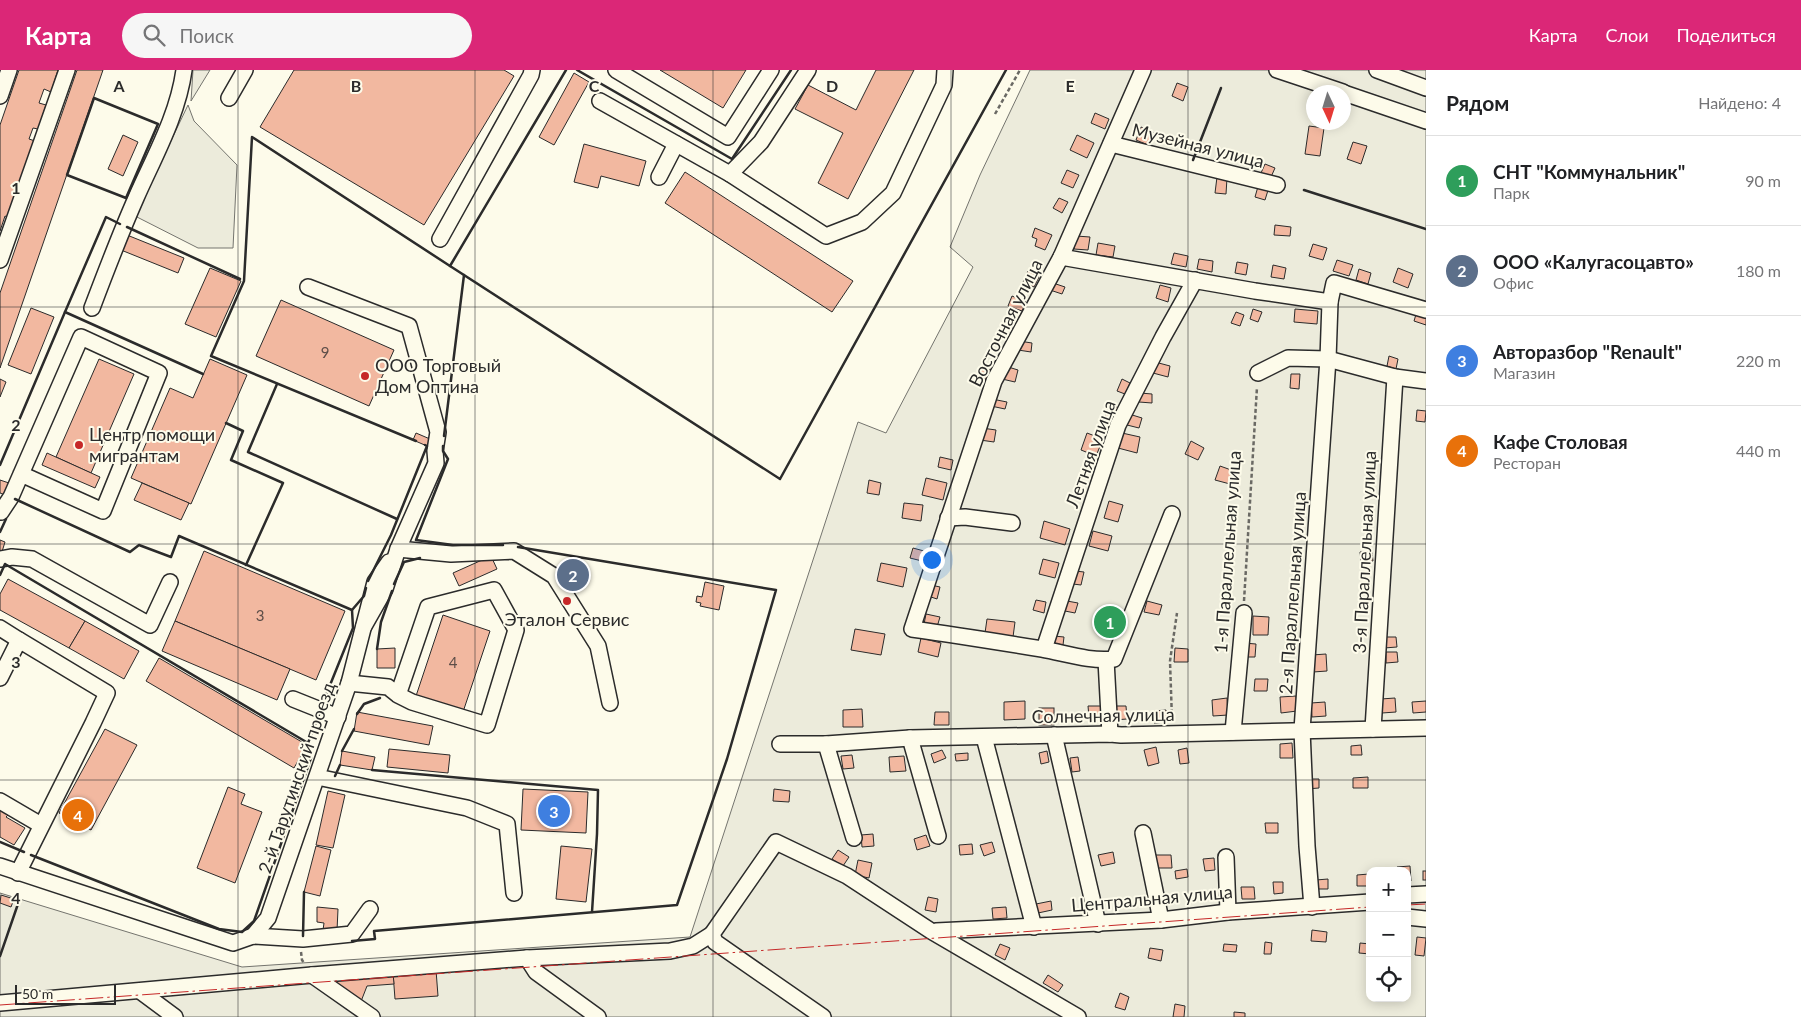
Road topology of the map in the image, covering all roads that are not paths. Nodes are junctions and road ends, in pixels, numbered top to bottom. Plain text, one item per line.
1 (9, 70) edge
2 (67, 70) edge
3 (184, 70) edge
4 (245, 70) edge
5 (532, 70) edge
6 (616, 70) edge
7 (771, 70) edge
8 (808, 70) edge
9 (945, 70) edge
10 (1143, 70) edge
11 (1277, 70) edge
12 (1376, 70) edge
13 (1320, 85) edge
14 (1426, 88) edge
15 (0, 96) edge
16 (1351, 96) edge
17 (229, 98) dead end
18 (600, 101) dead end
19 (1426, 121) edge
20 (676, 144) junction
21 (1111, 144) junction
22 (730, 174) junction
23 (659, 177) dead end
24 (1277, 185) dead end
25 (440, 239) dead end
26 (1061, 257) junction
27 (0, 260) edge
28 (1195, 280) junction
29 (308, 287) dead end
30 (1330, 302) junction
31 (92, 308) dead end
32 (1426, 310) edge
33 (1328, 359) junction
34 (1258, 373) road end
35 (1395, 377) junction
36 (1426, 381) edge
37 (21, 474) junction
38 (0, 513) edge
39 (1172, 514) dead end
40 (948, 518) junction
41 (1012, 523) dead end
42 (398, 549) junction
43 (0, 559) edge
44 (170, 582) dead end
45 (1244, 613) road end
46 (0, 628) edge
47 (19, 640) junction
48 (1044, 649) junction
49 (1106, 660) junction
50 (0, 678) edge
51 (349, 683) junction
52 (398, 695) junction
53 (293, 700) dead end
54 (610, 703) dead end
55 (338, 717) junction
56 (1426, 728) edge
57 (1374, 729) junction
58 (1302, 730) junction
59 (1233, 732) junction
60 (1110, 734) junction
61 (1054, 735) junction
62 (984, 737) junction
63 (910, 738) junction
64 (780, 744) dead end
65 (826, 744) junction
66 (317, 777) junction
67 (0, 801) edge
68 (41, 825) junction
69 (1143, 833) dead end
70 (938, 836) dead end
71 (854, 838) dead end
72 (1226, 857) dead end
73 (0, 866) edge
74 (18, 873) junction
75 (514, 893) dead end
76 (1426, 894) edge
77 (1411, 895) edge
78 (1366, 902) edge
79 (1312, 906) junction
80 (370, 909) dead end
81 (1228, 912) junction
82 (1411, 917) edge
83 (1426, 919) edge
84 (1161, 920) junction
85 (1098, 924) junction
86 (1034, 927) junction
87 (936, 931) dead end
88 (712, 934) junction
89 (253, 936) junction
90 (528, 958) junction
91 (312, 975) junction
92 (140, 991) junction
93 (0, 1003) edge
94 (175, 1017) edge
95 (372, 1017) edge
96 (598, 1017) edge
97 (823, 1017) edge
98 (1078, 1017) edge

1 - 15 street
2 - 27 street
3 - 31 street
4 - 17 street
5 - 25 street
6 - 7 street
8 - 22 street
9 - 22 street
10 - 21 street, Восточная улица
11 - 13 street
12 - 14 street
16 - 19 street
18 - 20 street
20 - 22 street
20 - 23 street
21 - 24 street, Музейная улица
21 - 26 street, Восточная улица
26 - 28 street
26 - 40 street, Восточная улица
28 - 30 street
28 - 48 street, Летняя улица
29 - 42 street, 2-й Тарутинский проезд
30 - 32 street, 2-я Параллельная улица
30 - 33 street, 2-я Параллельная улица
33 - 34 street
33 - 35 street
33 - 58 street, 2-я Параллельная улица
35 - 36 street
35 - 57 street, 3-я Параллельная улица
37 - 37 street
37 - 38 street
39 - 49 street
40 - 41 street
40 - 48 street, Восточная улица
42 - 51 street, 2-й Тарутинский проезд
42 - 54 street
43 - 44 street
45 - 59 street, 1-я Параллельная улица
46 - 47 street
47 - 50 street
47 - 68 street
48 - 49 street
49 - 60 street
51 - 52 street
51 - 55 street, 2-й Тарутинский проезд
52 - 52 street
53 - 55 street
55 - 66 street, 2-й Тарутинский проезд
56 - 57 street, Солнечная улица
57 - 58 street, Солнечная улица
58 - 59 street, Солнечная улица
58 - 79 street, 2-я Параллельная улица
59 - 60 street, Солнечная улица
60 - 61 street, Солнечная улица
61 - 62 street, Солнечная улица
61 - 85 street
62 - 63 street, Солнечная улица
62 - 86 street
63 - 65 street, Солнечная улица
63 - 70 street
64 - 65 street, Солнечная улица
65 - 71 street
66 - 75 street
66 - 89 street, 2-й Тарутинский проезд
67 - 68 street
68 - 74 street
69 - 84 street
72 - 81 street
73 - 74 street
74 - 89 street
76 - 77 street
78 - 79 street, Центральная улица
79 - 81 street, Центральная улица
80 - 89 street
81 - 84 street, Центральная улица
82 - 83 street
84 - 85 street, Центральная улица
85 - 86 street, Центральная улица
86 - 87 street, Центральная улица
88 - 90 street
88 - 97 street
88 - 98 street
90 - 91 street
90 - 96 street
91 - 92 street
91 - 95 street
92 - 93 street
92 - 94 street

